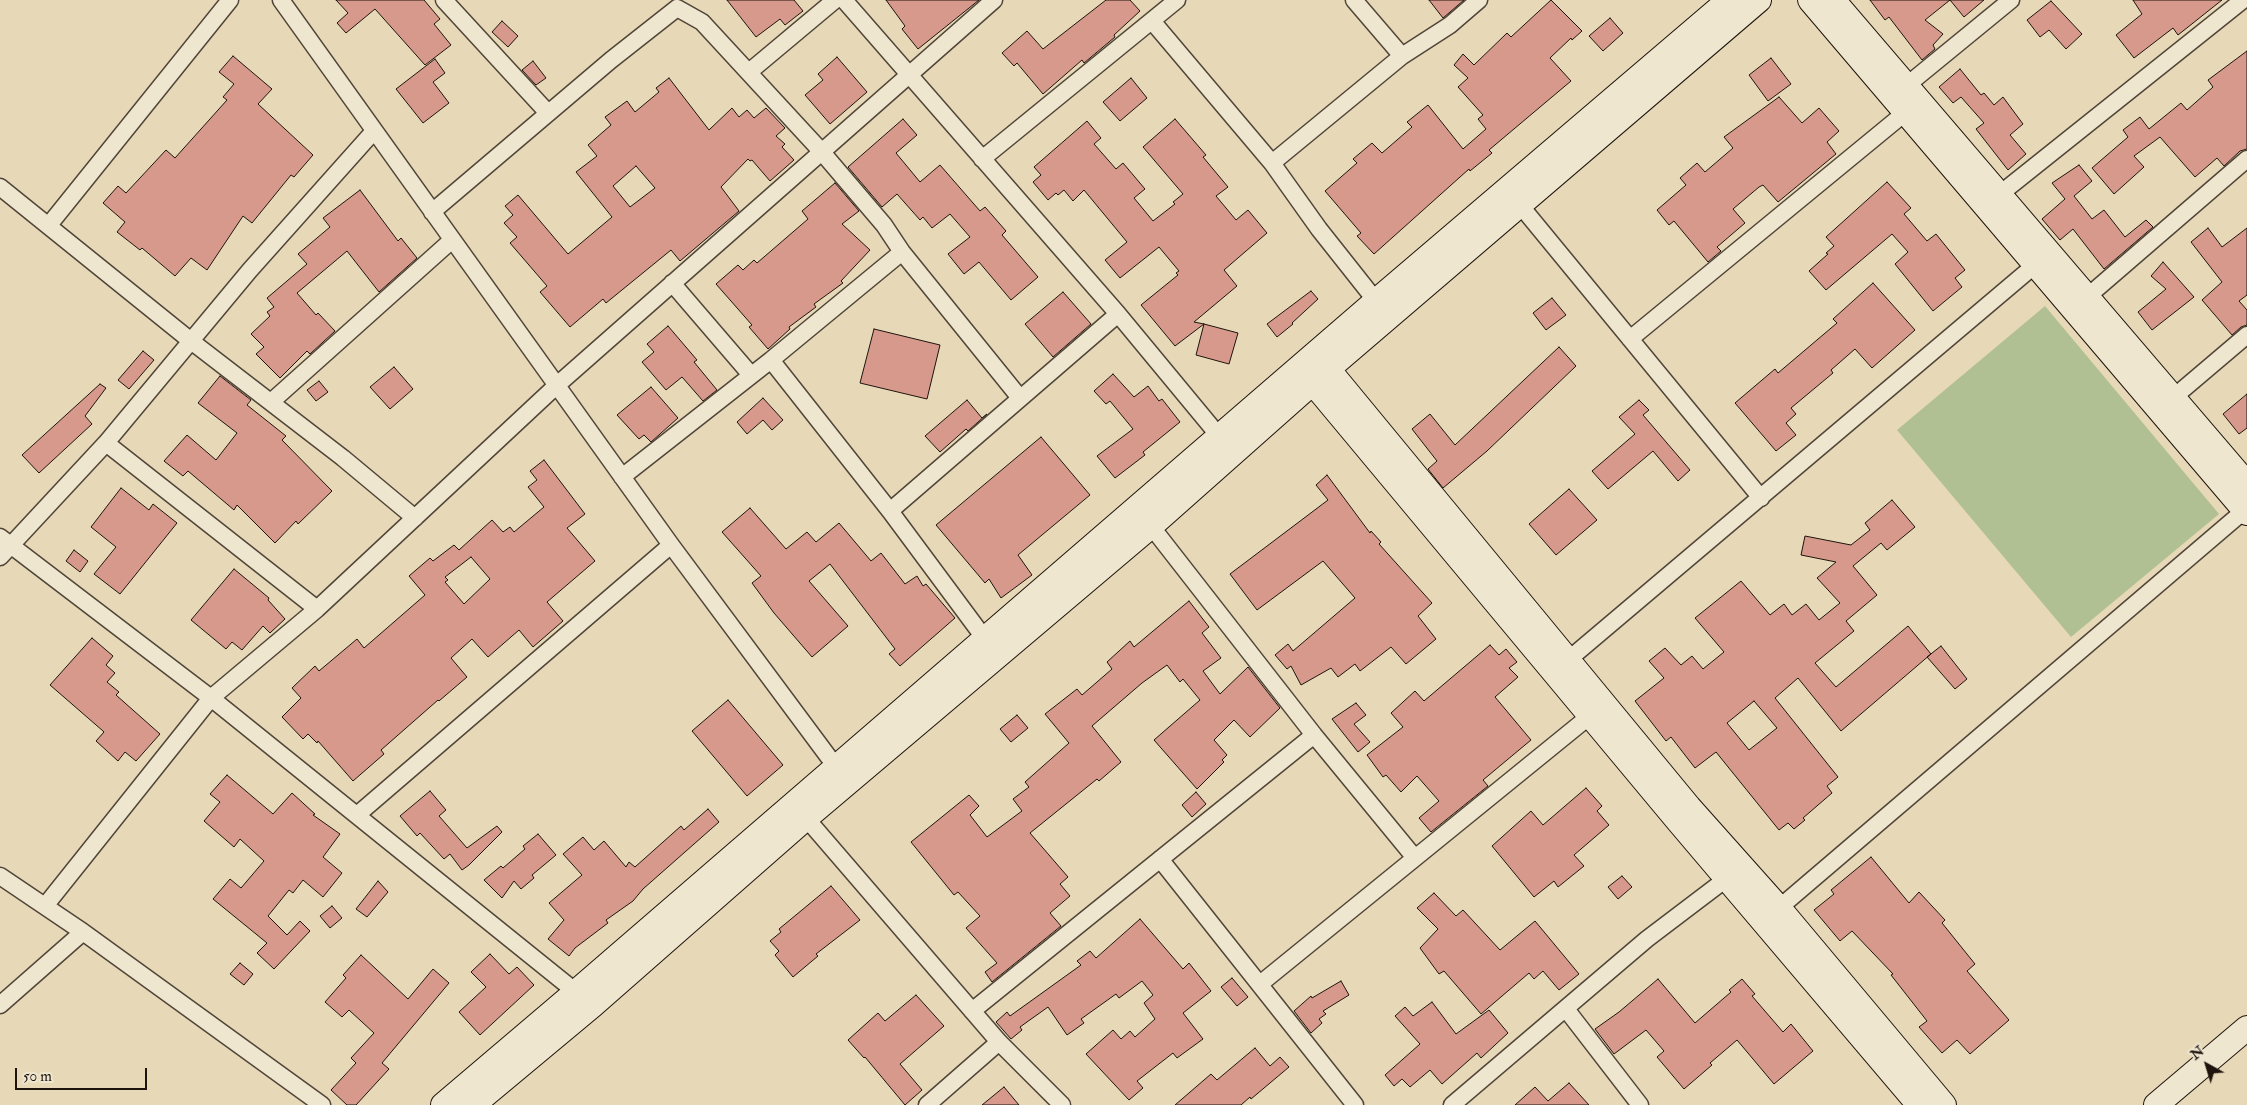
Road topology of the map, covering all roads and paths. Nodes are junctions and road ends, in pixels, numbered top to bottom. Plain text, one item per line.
1 (230, 0) edge
2 (281, 0) edge
3 (835, 0) edge
4 (844, 0) edge
5 (994, 0) edge
6 (1177, 0) edge
7 (1354, 0) edge
8 (1479, 0) edge
9 (1730, 0) edge
10 (1759, 0) edge
11 (1810, 0) edge
12 (1833, 0) edge
13 (2011, 0) edge
14 (2243, 0) edge
15 (447, 1) edge
16 (1152, 21) junction
17 (1402, 56) junction
18 (749, 72) junction
19 (908, 75) junction
20 (1906, 86) junction
21 (1906, 112) junction
22 (548, 114) junction
23 (374, 131) junction
24 (821, 151) junction
25 (982, 159) junction
26 (2247, 159) edge
27 (1272, 163) junction
28 (0, 187) edge
29 (2000, 194) junction
30 (1520, 205) junction
31 (432, 212) junction
32 (49, 225) junction
33 (452, 240) junction
34 (902, 252) junction
35 (2035, 266) junction
36 (672, 282) junction
37 (2088, 297) junction
38 (1376, 301) junction
39 (1118, 314) junction
40 (2247, 335) edge
41 (1630, 339) junction
42 (191, 341) junction
43 (771, 360) junction
44 (1314, 368) junction
45 (750, 375) junction
46 (556, 386) junction
47 (2174, 397) junction
48 (1020, 398) junction
49 (271, 402) junction
50 (1219, 436) junction
51 (106, 443) junction
52 (622, 477) junction
53 (2247, 484) edge
54 (1761, 498) junction
55 (890, 511) junction
56 (2246, 512) edge
57 (415, 518) junction
58 (1151, 526) junction
59 (671, 545) junction
60 (3, 546) edge
61 (317, 609) junction
62 (985, 639) junction
63 (1568, 660) junction
64 (211, 698) junction
65 (1591, 715) junction
66 (1314, 735) junction
67 (836, 767) junction
68 (357, 815) junction
69 (806, 818) junction
70 (1416, 858) junction
71 (1160, 860) junction
72 (1734, 873) junction
73 (0, 876) edge
74 (45, 906) junction
75 (1778, 908) junction
76 (83, 932) junction
77 (1260, 984) junction
78 (576, 992) junction
79 (0, 1005) edge
80 (1566, 1009) junction
81 (972, 1011) junction
82 (2247, 1028) edge
83 (1000, 1042) junction
84 (322, 1105) edge
85 (443, 1105) edge
86 (473, 1105) edge
87 (927, 1105) edge
88 (1062, 1105) edge
89 (1356, 1105) edge
90 (1452, 1105) edge
91 (1640, 1105) edge
92 (1919, 1105) edge
93 (1944, 1105) edge
94 (2156, 1105) edge

1 - 32 street
2 - 23 street
3 - 18 street
4 - 19 street
5 - 19 street
6 - 16 street
7 - 17 street
8 - 17 street
9 - 38 street
10 - 30 street
11 - 21 street
12 - 20 street
13 - 20 street
14 - 29 street
15 - 22 street
16 - 25 street
16 - 27 street
17 - 27 street
18 - 22 street
18 - 24 street
19 - 24 street
19 - 25 street
20 - 29 street
21 - 35 street
21 - 41 street
22 - 31 street
23 - 31 street
23 - 42 street
24 - 34 street
24 - 36 street
25 - 39 street
26 - 37 street
27 - 38 street
28 - 32 street
29 - 37 street
30 - 41 street
30 - 44 street
31 - 33 street
32 - 42 street
33 - 46 street
33 - 49 street
34 - 43 street
34 - 48 street
35 - 54 street
35 - 56 street
36 - 45 street
36 - 46 street
37 - 47 street
38 - 44 street
39 - 48 street
39 - 50 street
40 - 47 street
41 - 54 street
42 - 49 street
42 - 51 street
43 - 45 street
43 - 55 street
44 - 50 street
44 - 58 street
44 - 63 street
44 - 65 street
45 - 52 street
46 - 52 street
46 - 57 street
47 - 53 street
48 - 55 street
49 - 57 street
50 - 62 street
51 - 60 street
51 - 61 street
52 - 59 street
54 - 63 street
55 - 62 street
56 - 75 street
57 - 61 street
58 - 66 street
58 - 69 street
59 - 67 street
59 - 68 street
60 - 64 street
61 - 64 street
62 - 67 street
63 - 72 street
64 - 68 street
64 - 74 street
65 - 70 street
65 - 72 street
66 - 70 street
66 - 71 street
67 - 78 street
68 - 78 street
69 - 81 street
69 - 86 street
70 - 77 street
71 - 77 street
71 - 81 street
72 - 75 street
72 - 80 street
72 - 92 street
73 - 74 street
74 - 76 street
75 - 93 street
76 - 79 street
76 - 84 street
77 - 89 street
78 - 85 street
80 - 90 street
80 - 91 street
81 - 83 street
82 - 94 street
83 - 87 street
83 - 88 street

